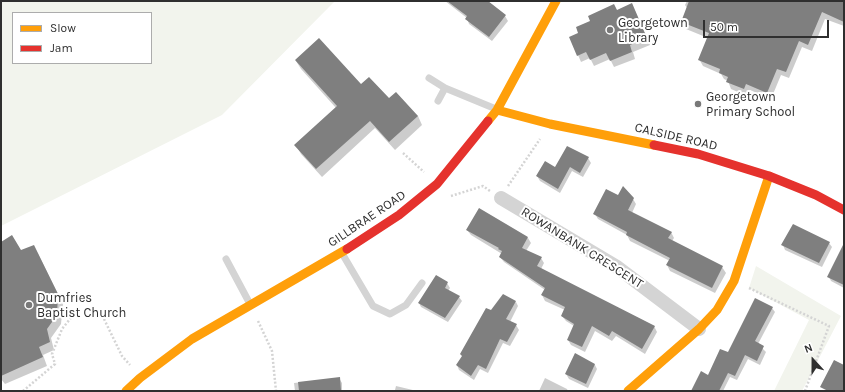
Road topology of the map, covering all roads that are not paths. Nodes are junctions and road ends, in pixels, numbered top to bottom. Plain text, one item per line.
1 (554, 2) edge
2 (429, 78) dead end
3 (445, 88) junction
4 (438, 101) dead end
5 (497, 110) junction
6 (770, 176) junction
7 (501, 198) road end
8 (844, 210) edge
9 (342, 253) junction
10 (226, 258) dead end
11 (422, 283) dead end
12 (251, 306) junction
13 (699, 329) junction
14 (126, 391) edge
15 (628, 391) edge

1 - 5 street, GILLBRAE ROAD
2 - 3 lane
3 - 4 lane
3 - 5 lane
5 - 6 street, CALSIDE ROAD
5 - 9 street, GILLBRAE ROAD
6 - 8 street, CALSIDE ROAD
6 - 13 street
7 - 13 street, ROWANBANK CRESCENT
9 - 11 lane
9 - 12 street, GILLBRAE ROAD
10 - 12 lane
12 - 14 street, GILLBRAE ROAD
13 - 15 street

